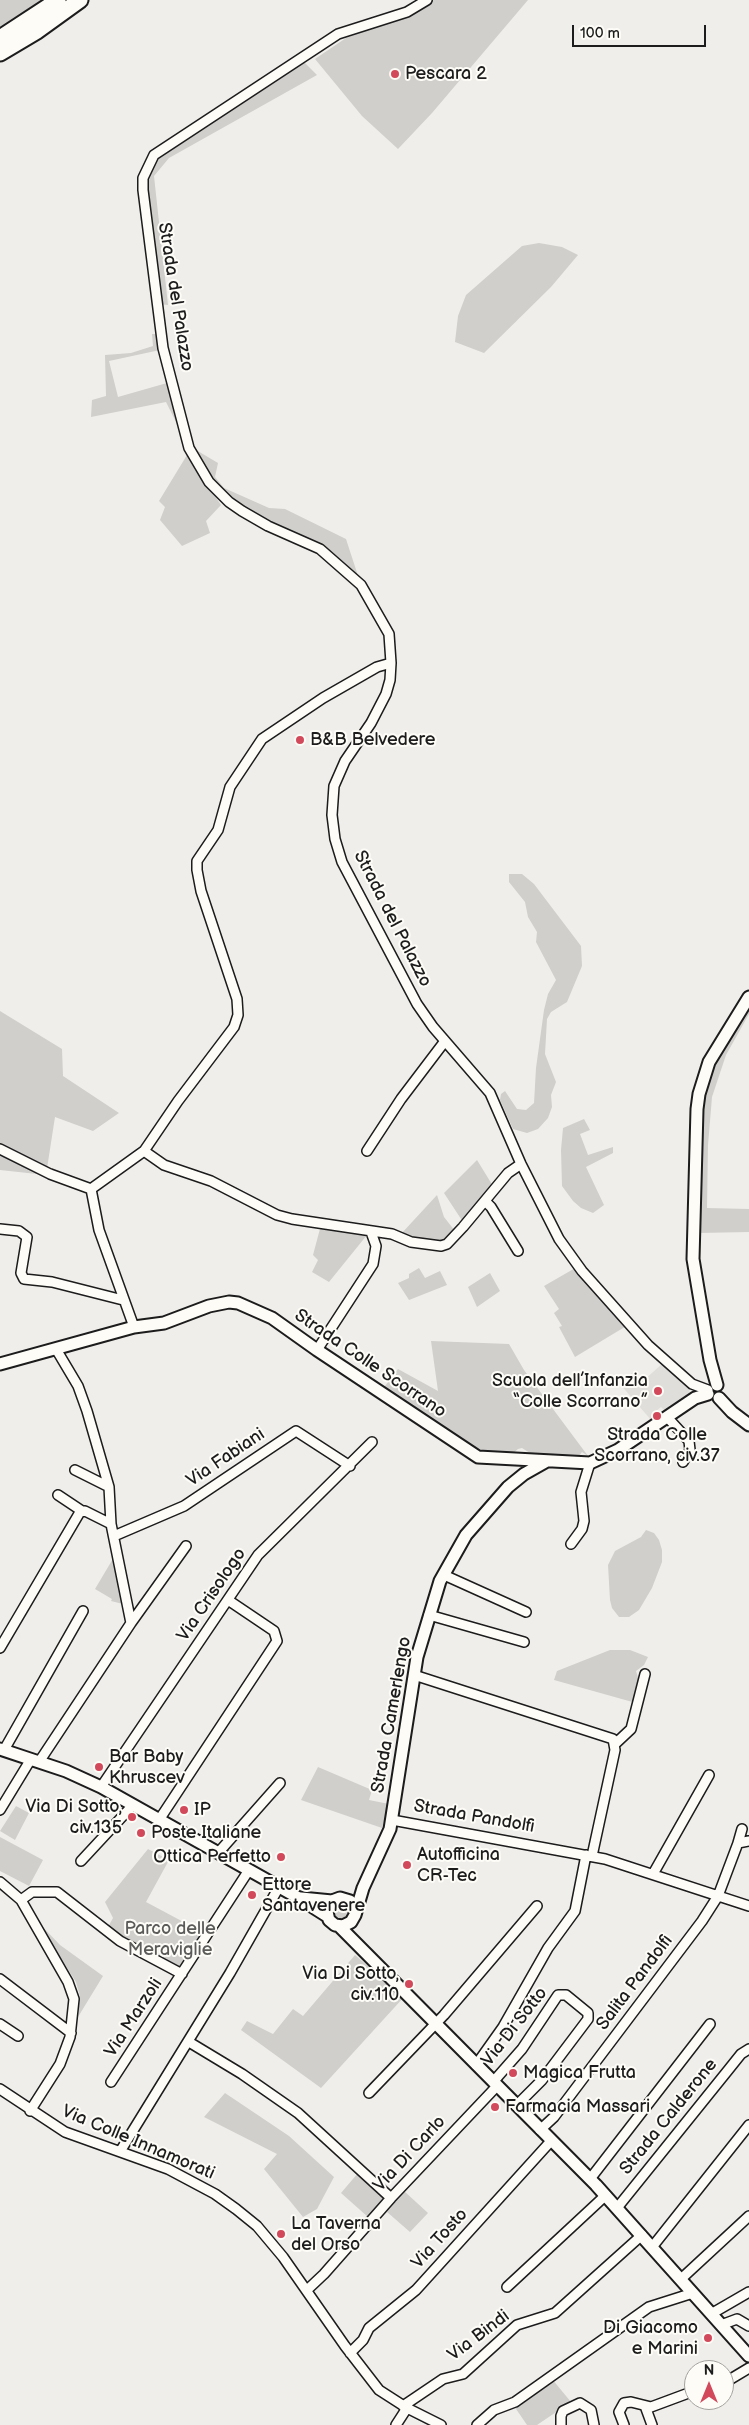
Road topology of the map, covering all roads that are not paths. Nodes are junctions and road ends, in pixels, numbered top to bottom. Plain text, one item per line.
1 (58, 0) edge
2 (80, 0) edge
3 (427, 0) edge
4 (0, 38) edge
5 (0, 53) edge
6 (391, 663) junction
7 (749, 998) edge
8 (445, 1041) junction
9 (0, 1149) edge
10 (144, 1151) junction
11 (366, 1151) dead end
12 (521, 1164) junction
13 (91, 1190) junction
14 (485, 1201) junction
15 (0, 1229) edge
16 (371, 1232) junction
17 (518, 1251) dead end
18 (123, 1300) junction
19 (134, 1327) junction
20 (56, 1349) junction
21 (317, 1350) junction
22 (0, 1364) edge
23 (712, 1391) junction
24 (667, 1417) junction
25 (749, 1425) edge
26 (372, 1442) dead end
27 (547, 1461) junction
28 (683, 1462) dead end
29 (590, 1463) junction
30 (350, 1466) junction
31 (75, 1470) dead end
32 (109, 1487) junction
33 (58, 1495) dead end
34 (82, 1511) junction
35 (111, 1524) junction
36 (114, 1536) junction
37 (572, 1544) dead end
38 (186, 1546) dead end
39 (444, 1575) junction
40 (228, 1600) junction
41 (83, 1611) dead end
42 (526, 1612) dead end
43 (429, 1614) junction
44 (131, 1623) junction
45 (524, 1642) dead end
46 (0, 1648) edge
47 (645, 1674) dead end
48 (414, 1676) junction
49 (615, 1744) junction
50 (2, 1749) edge
51 (35, 1760) junction
52 (709, 1775) dead end
53 (280, 1783) dead end
54 (101, 1787) junction
55 (133, 1805) junction
56 (0, 1810) edge
57 (159, 1820) junction
58 (392, 1820) junction
59 (742, 1828) dead end
60 (749, 1841) edge
61 (738, 1844) junction
62 (218, 1853) junction
63 (589, 1855) junction
64 (81, 1861) dead end
65 (249, 1870) junction
66 (653, 1874) junction
67 (0, 1882) edge
68 (279, 1887) junction
69 (363, 1888) junction
70 (718, 1896) junction
71 (297, 1897) junction
72 (344, 1898) junction
73 (21, 1900) junction
74 (332, 1902) junction
75 (536, 1906) dead end
76 (749, 1906) edge
77 (354, 1915) junction
78 (327, 1916) junction
79 (339, 1926) junction
80 (362, 1950) junction
81 (182, 1974) junction
82 (0, 1979) edge
83 (0, 2024) edge
84 (436, 2024) junction
85 (710, 2024) dead end
86 (71, 2033) junction
87 (18, 2036) dead end
88 (188, 2042) junction
89 (749, 2049) edge
90 (476, 2064) junction
91 (110, 2082) dead end
92 (495, 2084) junction
93 (0, 2089) edge
94 (368, 2093) dead end
95 (516, 2106) junction
96 (30, 2111) junction
97 (749, 2125) edge
98 (540, 2130) junction
99 (551, 2141) junction
100 (121, 2150) junction
101 (590, 2179) junction
102 (606, 2195) junction
103 (391, 2198) junction
104 (617, 2208) junction
105 (749, 2216) edge
106 (642, 2235) junction
107 (653, 2246) junction
108 (681, 2279) junction
109 (507, 2287) dead end
110 (307, 2290) junction
111 (749, 2292) edge
112 (693, 2293) junction
113 (712, 2314) junction
114 (722, 2325) junction
115 (749, 2326) edge
116 (350, 2353) junction
117 (749, 2356) edge
118 (749, 2368) edge
119 (734, 2377) edge
120 (684, 2394) edge
121 (405, 2407) junction
122 (648, 2407) junction
123 (396, 2425) edge
124 (440, 2425) edge
125 (477, 2425) edge
126 (561, 2425) edge
127 (594, 2425) edge
128 (624, 2425) edge
129 (652, 2425) edge

1 - 4 highway
2 - 5 highway
3 - 6 street, Strada del Palazzo
6 - 8 street, Strada del Palazzo
6 - 10 street
7 - 23 street
8 - 11 street
8 - 12 street, Strada del Palazzo
9 - 13 street
10 - 13 street
10 - 16 street
12 - 14 street
12 - 23 street, Strada del Palazzo
13 - 18 street
14 - 16 street
14 - 17 street
15 - 18 street
16 - 21 street
18 - 19 street
19 - 20 street, Strada Colle Scorrano
19 - 21 street, Strada Colle Scorrano
20 - 22 street, Strada Colle Scorrano
20 - 32 street
21 - 27 street, Strada Colle Scorrano
23 - 24 street, Strada Colle Scorrano
23 - 25 street
24 - 28 street
24 - 29 street, Strada Colle Scorrano
26 - 30 street, Via Crisologo
27 - 29 street, Strada Colle Scorrano
27 - 39 street, Strada Camerlengo
29 - 37 street
30 - 36 street, Via Fabiani
30 - 40 street, Via Crisologo
31 - 32 street
32 - 35 street
33 - 34 street
34 - 35 street
34 - 46 street
35 - 36 street
36 - 44 street
38 - 44 street
39 - 42 street
39 - 43 street, Strada Camerlengo
40 - 54 street, Via Crisologo
40 - 57 street
41 - 50 street
43 - 45 street
43 - 48 street, Strada Camerlengo
44 - 51 street
47 - 49 street
48 - 49 street
48 - 58 street, Strada Camerlengo
49 - 63 street
50 - 51 street
51 - 54 street
51 - 56 street
52 - 66 street
53 - 62 street
54 - 55 street
55 - 57 street
55 - 64 street
57 - 62 street
58 - 63 street, Strada Pandolfi
58 - 69 street, Strada Pandolfi
59 - 61 street, Salita Pandolfi
60 - 61 street
61 - 70 street, Salita Pandolfi
62 - 65 street
63 - 66 street, Strada Pandolfi
63 - 90 street
65 - 68 street
65 - 81 street, Via Marzoli
66 - 70 street, Strada Pandolfi
67 - 73 street
68 - 71 street
68 - 88 street
69 - 72 street
69 - 77 street, Strada Pandolfi
70 - 76 street, Strada Pandolfi
70 - 98 street, Salita Pandolfi
71 - 74 street
71 - 78 street
72 - 74 street
72 - 77 street
73 - 81 street
73 - 86 street
74 - 78 street
75 - 84 street
77 - 79 street
77 - 80 street, Via Di Sotto
78 - 79 street
79 - 80 street, Via Di Sotto
80 - 84 street, Via Di Sotto
81 - 91 street, Via Marzoli
82 - 86 street
83 - 87 street
84 - 90 street, Via Di Sotto
84 - 94 street
85 - 101 street
86 - 96 street
88 - 100 street
88 - 103 street
89 - 104 street, Strada Calderone
90 - 92 street, Via Di Sotto
92 - 95 street, Via Di Sotto
92 - 95 street, Via Di Sotto
92 - 103 street, Via Di Carlo
93 - 96 street, Via Colle Innamorati
95 - 98 street, Via Di Sotto
96 - 100 street, Via Colle Innamorati
97 - 107 street
98 - 99 street, Via Di Sotto
99 - 101 street, Via Di Sotto
99 - 116 street, Via Tosto
100 - 110 street, Via Colle Innamorati
101 - 102 street, Via Di Sotto
102 - 104 street, Via Di Sotto
102 - 109 street
103 - 110 street, Via Di Carlo
104 - 106 street, Via Di Sotto
105 - 108 street
106 - 107 street, Via Di Sotto
106 - 121 street, Via Bindi
107 - 108 street, Via Di Sotto
108 - 112 street, Via Di Sotto
110 - 116 street, Via Colle Innamorati
111 - 113 street
112 - 113 street, Via Di Sotto
112 - 125 street
113 - 114 street, Via Di Sotto
114 - 115 street
114 - 117 street, Via Di Sotto
116 - 121 street, Via Colle Innamorati
118 - 119 street
120 - 122 street
121 - 123 street
121 - 124 street, Via Colle Innamorati
122 - 128 street
122 - 129 street
126 - 127 street

